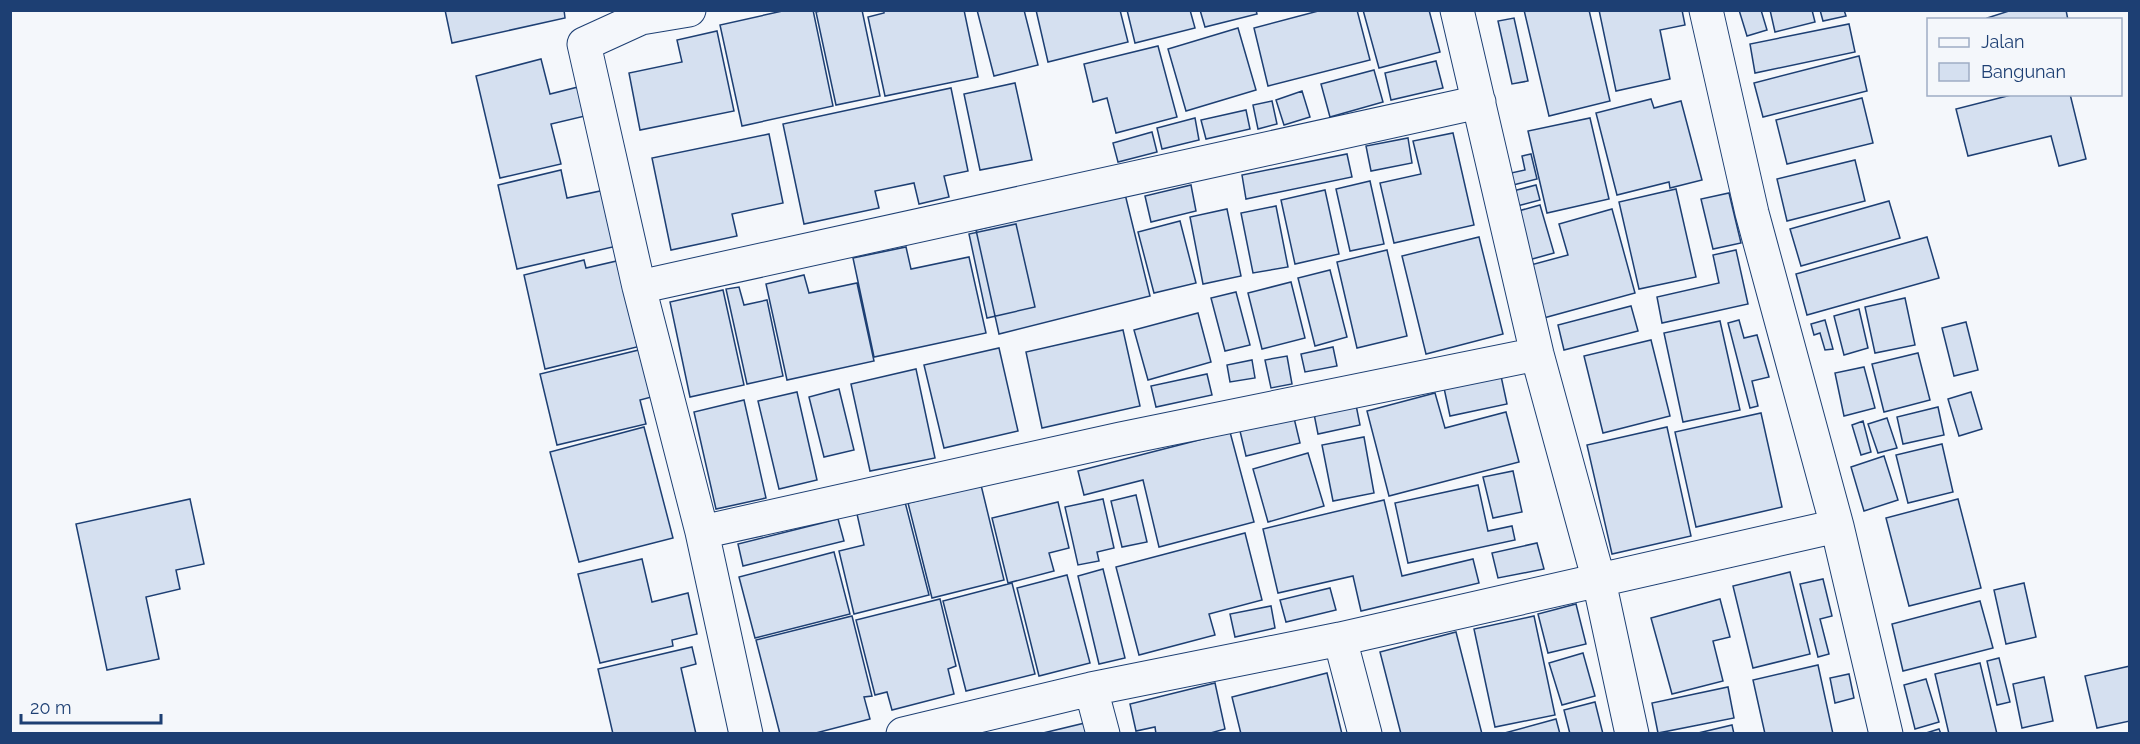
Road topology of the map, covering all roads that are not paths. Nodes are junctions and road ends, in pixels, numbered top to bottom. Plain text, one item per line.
1 (689, 10) edge
2 (1458, 10) edge
3 (1706, 10) edge
4 (640, 14) edge
5 (1479, 102) junction
6 (639, 287) junction
7 (1537, 354) junction
8 (1837, 526) junction
9 (702, 532) junction
10 (1599, 581) junction
11 (1340, 639) junction
12 (1091, 688) junction
13 (746, 734) edge
14 (903, 734) edge
15 (1103, 734) edge
16 (1365, 734) edge
17 (1632, 734) edge
18 (1886, 734) edge

1 - 4 street
2 - 5 street
3 - 8 street
4 - 6 street
5 - 6 street
5 - 7 street
6 - 9 street
7 - 9 street
7 - 10 street
8 - 10 street
8 - 18 street
9 - 13 street
10 - 11 street
10 - 17 street
11 - 12 street
11 - 16 street
12 - 14 street
12 - 15 street

